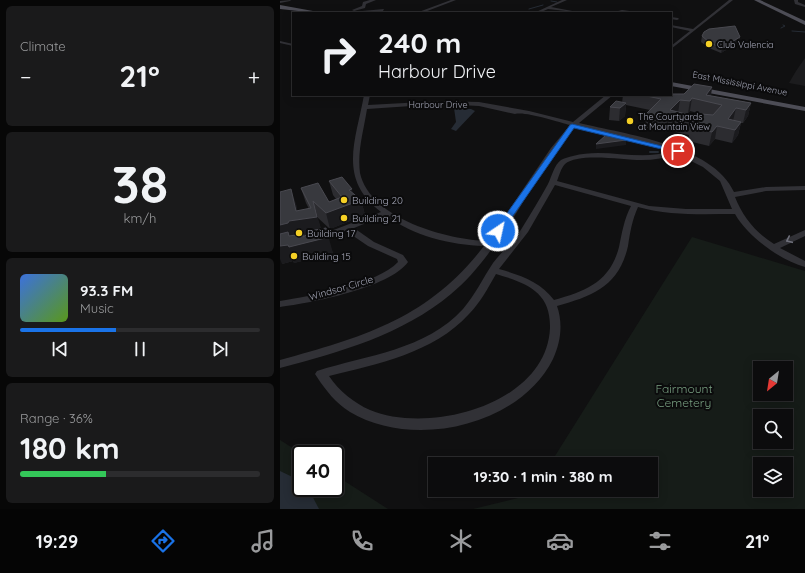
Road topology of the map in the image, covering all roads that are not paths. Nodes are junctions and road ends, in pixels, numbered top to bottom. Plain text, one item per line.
1 (289, 0) edge
2 (374, 0) edge
3 (400, 0) edge
4 (454, 0) edge
5 (565, 0) edge
6 (731, 0) edge
7 (756, 0) edge
8 (762, 0) edge
9 (796, 0) edge
10 (280, 2) edge
11 (408, 2) dead end
12 (805, 6) edge
13 (280, 8) edge
14 (547, 8) junction
15 (383, 10) dead end
16 (294, 12) edge
17 (306, 12) edge
18 (352, 12) edge
19 (361, 12) edge
20 (421, 12) edge
21 (538, 12) edge
22 (566, 12) edge
23 (616, 12) edge
24 (628, 12) edge
25 (672, 18) edge
26 (805, 21) edge
27 (672, 25) edge
28 (672, 26) edge
29 (692, 30) junction
30 (280, 42) edge
31 (292, 44) edge
32 (672, 47) edge
33 (672, 80) edge
34 (672, 84) edge
35 (367, 96) edge
36 (609, 96) edge
37 (805, 105) edge
38 (365, 107) junction
39 (805, 109) edge
40 (573, 125) junction
41 (678, 151) junction
42 (552, 182) junction
43 (805, 188) edge
44 (731, 194) junction
45 (635, 205) junction
46 (387, 212) junction
47 (737, 212) junction
48 (348, 228) junction
49 (805, 233) edge
50 (308, 241) edge
51 (489, 244) junction
52 (774, 247) junction
53 (805, 264) edge
54 (494, 270) junction
55 (280, 304) edge
56 (552, 304) junction
57 (280, 364) edge

1 - 10 street
2 - 18 street
3 - 11 street
4 - 20 street
5 - 14 street
6 - 29 street
7 - 26 main road
8 - 26 main road
9 - 12 street
13 - 16 main road
13 - 17 main road
14 - 21 street
14 - 22 street
15 - 19 street
23 - 24 street
25 - 27 street
28 - 29 street
29 - 32 street
30 - 31 street
33 - 37 main road, East Mississippi Avenue
34 - 39 main road, East Mississippi Avenue
35 - 38 street
36 - 40 street
38 - 40 street, Harbour Drive
38 - 46 street
40 - 41 street, Harbour Drive
40 - 51 street
41 - 42 street
41 - 44 street, Harbour Drive
42 - 45 street
42 - 54 street
43 - 44 street
44 - 47 street, Harbour Drive
45 - 47 street
45 - 56 street
46 - 48 street
46 - 51 street
47 - 52 street, Harbour Drive
48 - 50 street
48 - 55 street, Windsor Circle
49 -> 52 street
51 - 57 street
52 - 53 street, Harbour Drive
54 - 56 street
54 - 56 street

